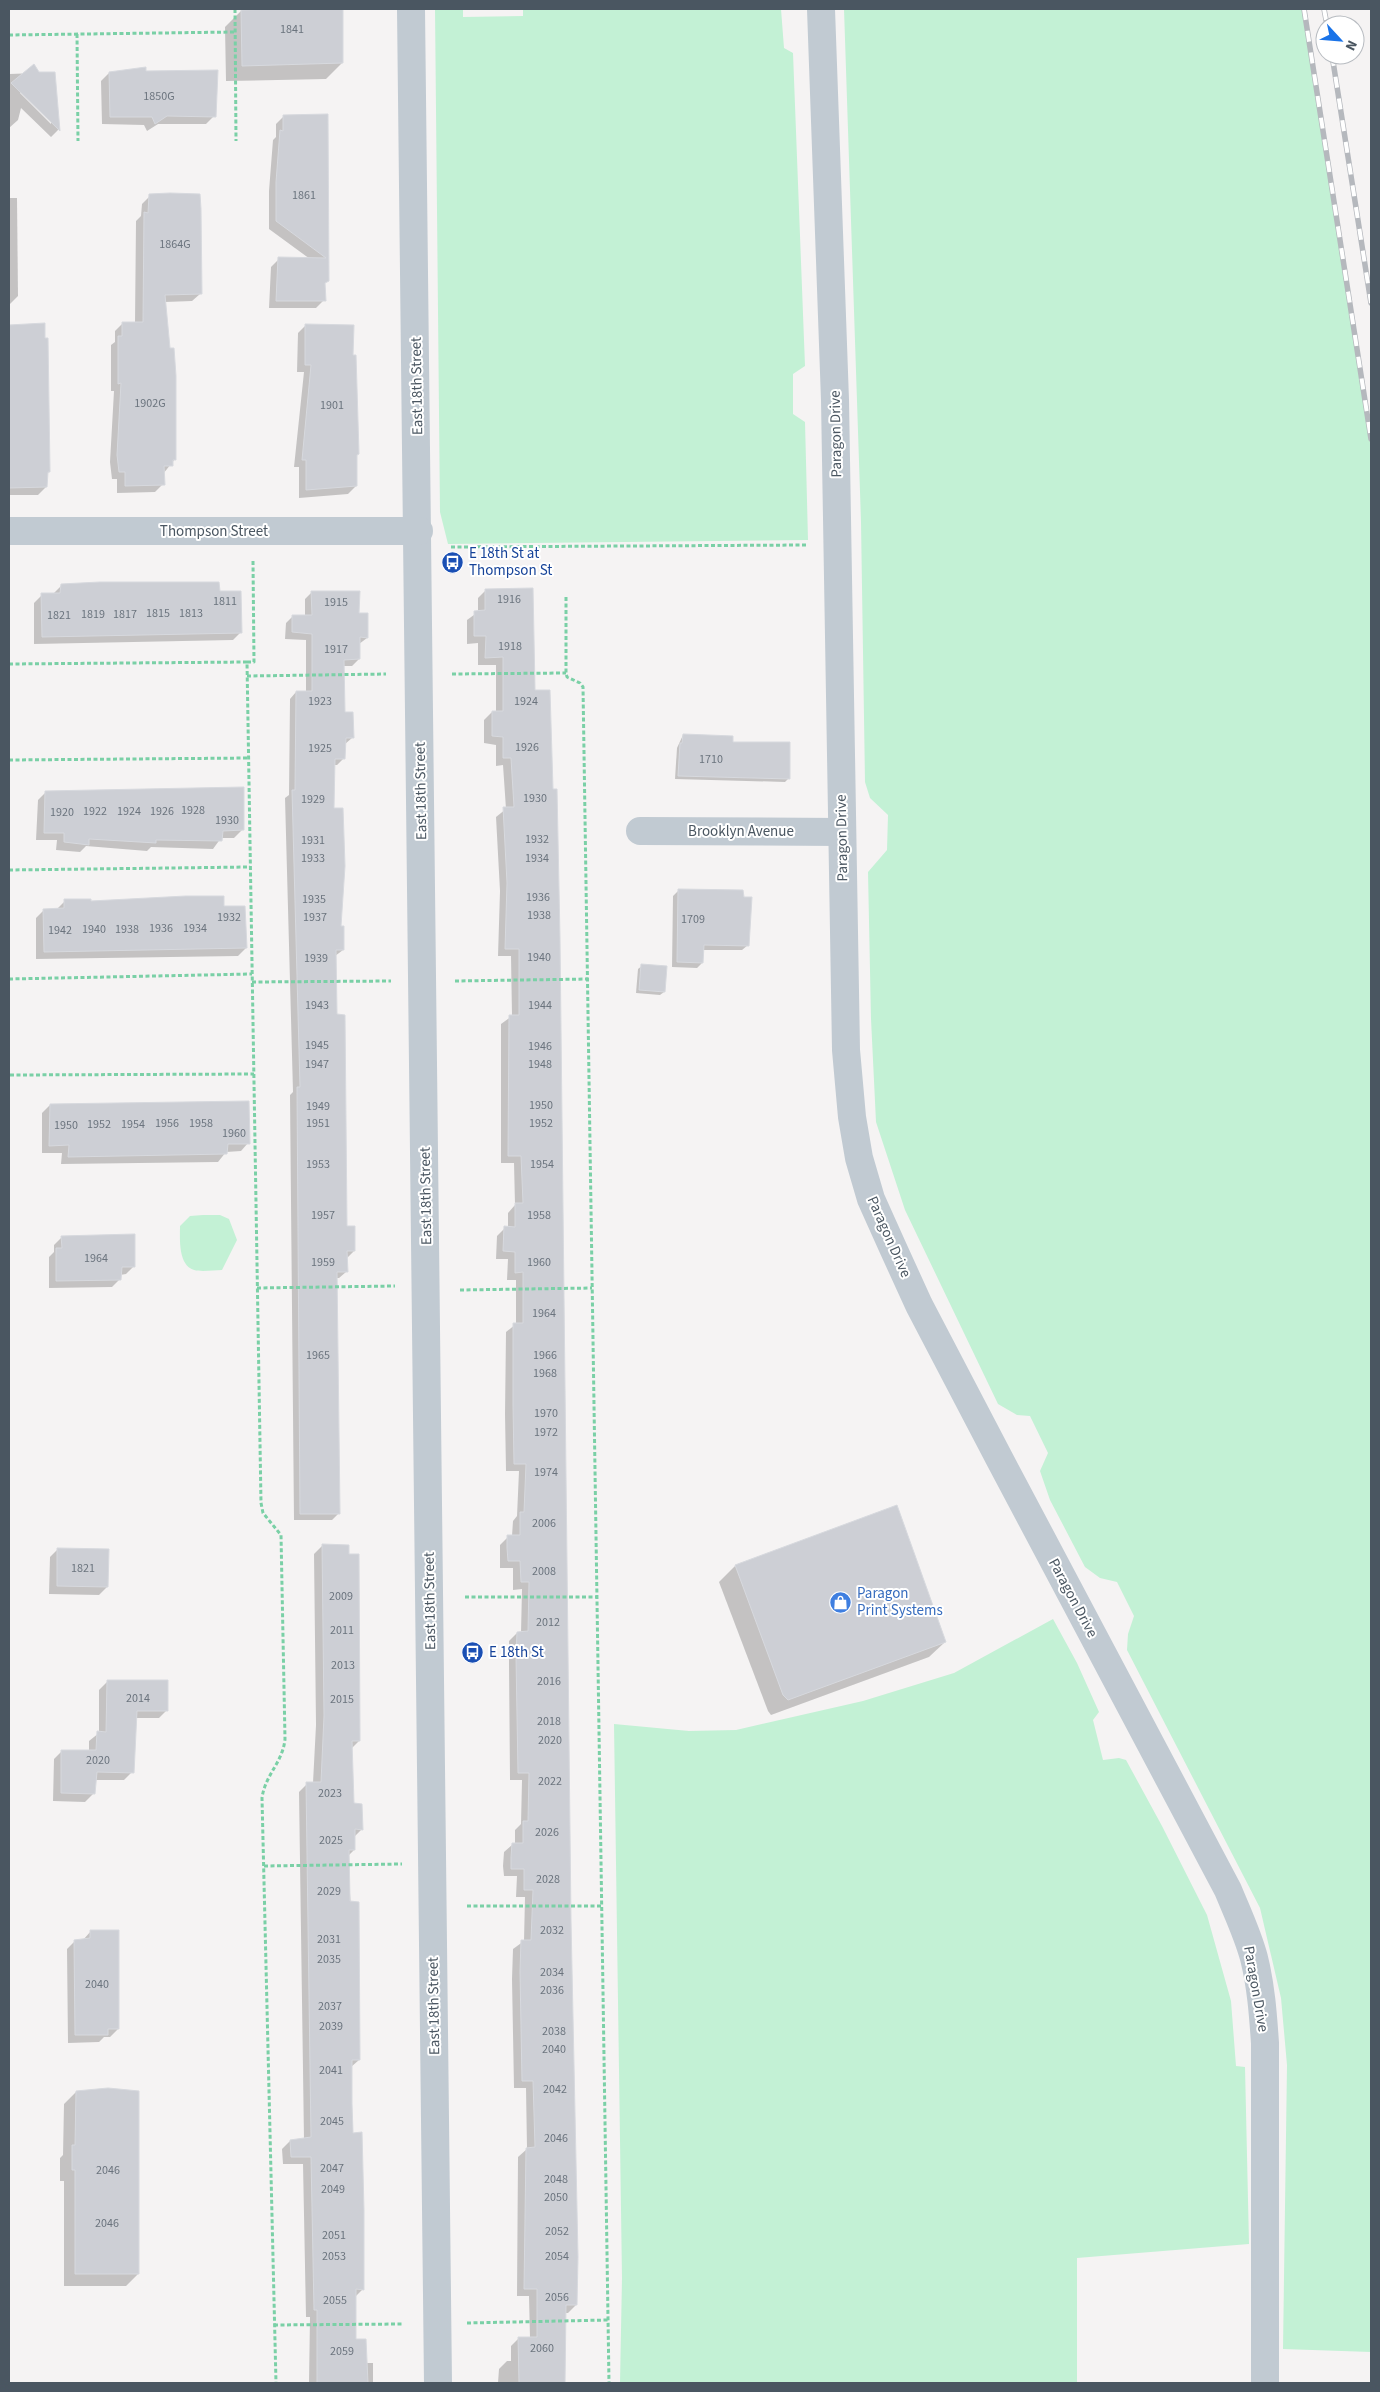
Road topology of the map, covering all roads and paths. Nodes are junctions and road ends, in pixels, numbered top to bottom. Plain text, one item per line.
1 (235, 9) edge
2 (411, 9) edge
3 (821, 9) edge
4 (235, 32) junction
5 (77, 34) junction
6 (9, 36) edge
7 (236, 141) dead end
8 (78, 142) dead end
9 (9, 531) edge
10 (419, 531) junction
11 (813, 545) dead end
12 (451, 547) dead end
13 (253, 560) dead end
14 (566, 597) dead end
15 (247, 662) junction
16 (9, 664) edge
17 (566, 673) junction
18 (386, 674) dead end
19 (452, 674) dead end
20 (247, 676) junction
21 (249, 758) junction
22 (9, 760) edge
23 (640, 831) dead end
24 (842, 832) junction
25 (250, 867) junction
26 (9, 870) edge
27 (252, 974) junction
28 (10, 979) edge
29 (588, 979) junction
30 (391, 981) dead end
31 (455, 981) dead end
32 (252, 982) junction
33 (254, 1074) junction
34 (10, 1076) dead end
35 (396, 1286) dead end
36 (257, 1288) junction
37 (592, 1288) junction
38 (460, 1290) dead end
39 (465, 1597) dead end
40 (597, 1597) junction
41 (402, 1864) dead end
42 (264, 1866) junction
43 (466, 1906) dead end
44 (602, 1906) junction
45 (608, 2320) junction
46 (467, 2323) dead end
47 (402, 2324) dead end
48 (274, 2325) junction
49 (276, 2383) edge
50 (438, 2383) edge
51 (609, 2383) edge
52 (1265, 2383) edge

1 - 4 path
2 - 10 street, East 18th Street
3 - 24 street, Paragon Drive
4 - 5 path
4 - 7 path
5 - 6 path
5 - 8 path
9 - 10 street, Thompson Street
10 - 50 street, East 18th Street
11 - 12 path
13 - 15 path
14 - 17 path
15 - 16 path
15 - 20 path
17 - 19 path
17 - 29 path
18 - 20 path
20 - 21 path
21 - 22 path
21 - 25 path
23 - 24 street, Brooklyn Avenue
24 - 52 street, Paragon Drive
25 - 26 path
25 - 27 path
27 - 28 path
27 - 32 path
29 - 31 path
29 - 37 path
30 - 32 path
32 - 33 path
33 - 34 path
33 - 36 path
35 - 36 path
36 - 42 path
37 - 38 path
37 - 40 path
39 - 40 path
40 - 44 path
41 - 42 path
42 - 48 path
43 - 44 path
44 - 45 path
45 - 46 path
45 - 51 path
47 - 48 path
48 - 49 path

